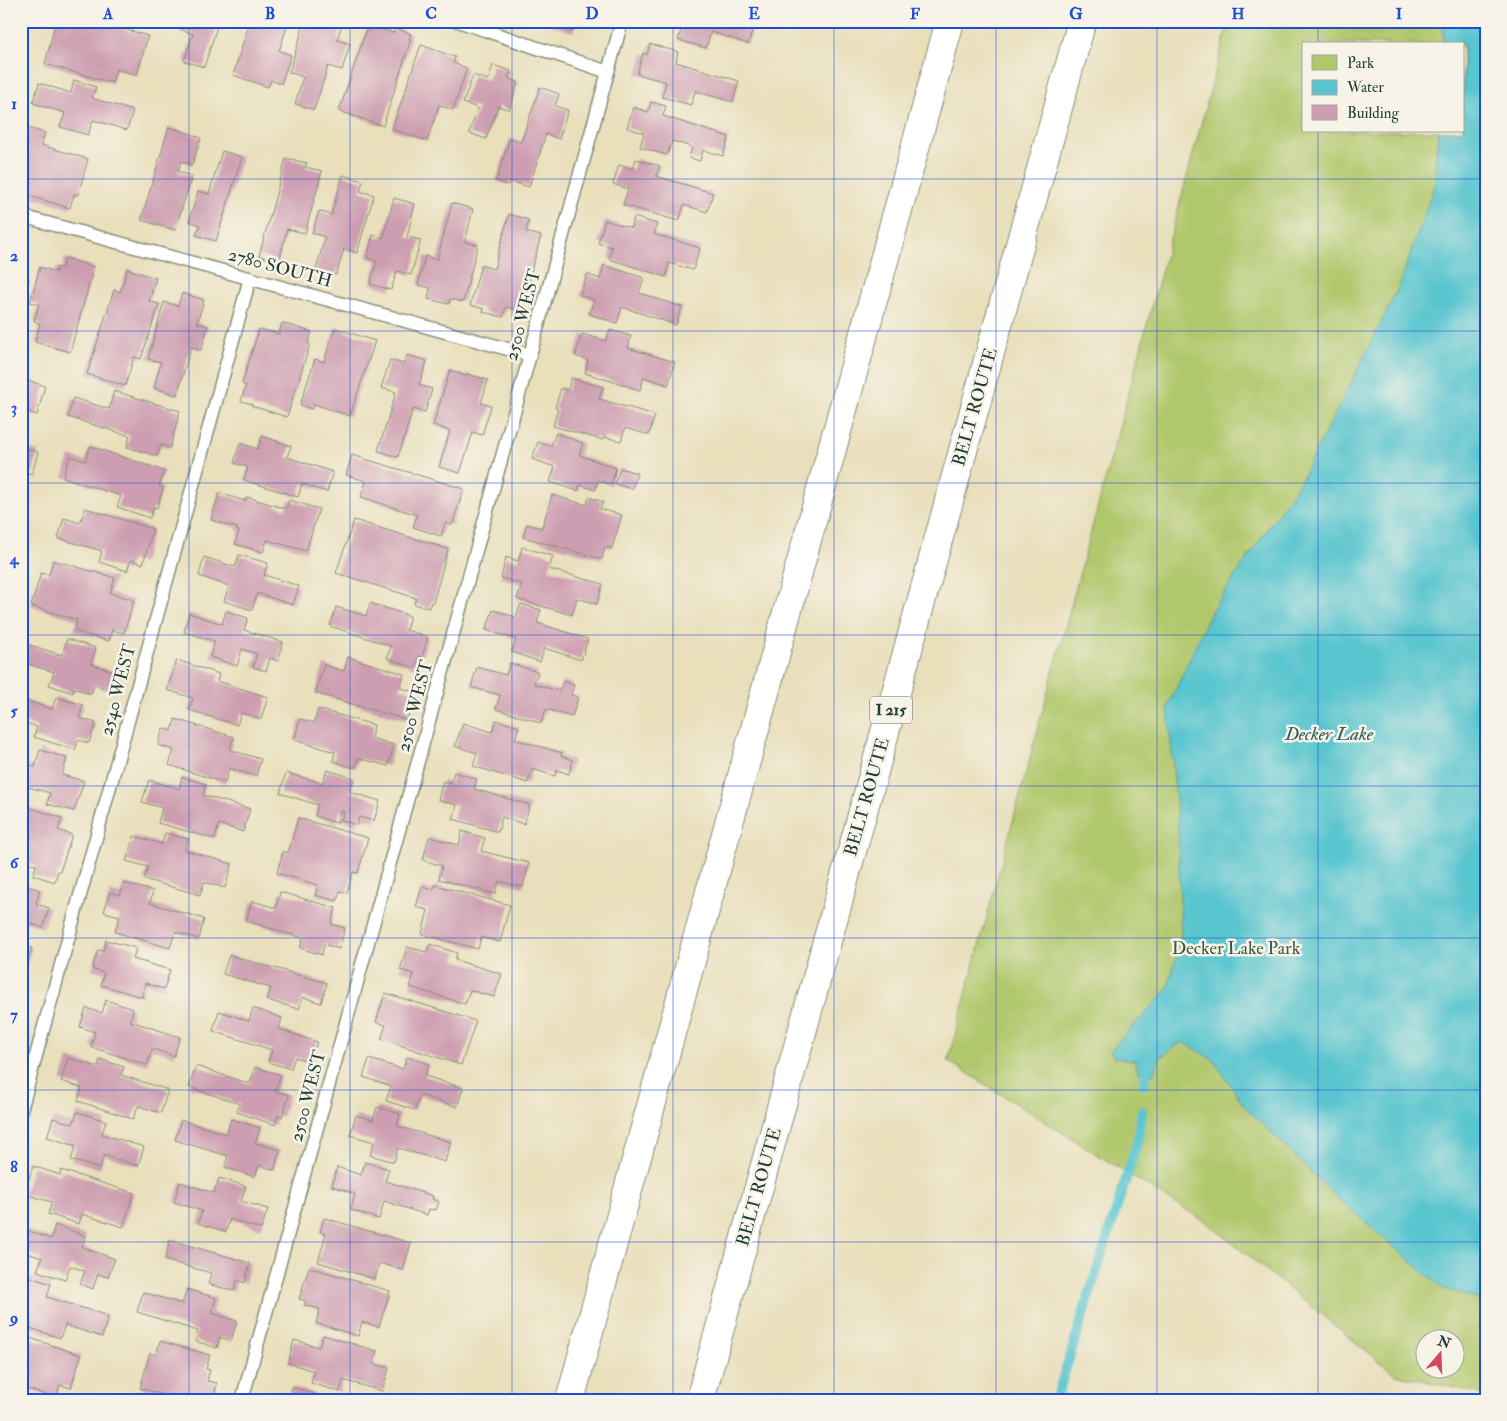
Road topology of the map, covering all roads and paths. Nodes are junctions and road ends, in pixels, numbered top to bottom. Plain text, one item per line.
1 (458, 21) edge
2 (622, 21) edge
3 (950, 21) edge
4 (1082, 21) edge
5 (608, 72) junction
6 (21, 216) edge
7 (250, 278) junction
8 (530, 355) junction
9 (21, 1110) edge
10 (242, 1400) edge
11 (570, 1400) edge
12 (700, 1400) edge

1 - 5 lane
2 - 5 lane, 2500 WEST
3 - 11 highway
4 - 12 highway, BELT ROUTE / I 215
5 - 8 lane, 2500 WEST
6 - 7 lane, 2780 SOUTH
7 - 8 lane, 2780 SOUTH
7 - 9 lane, 2540 WEST
8 - 10 lane, 2500 WEST

